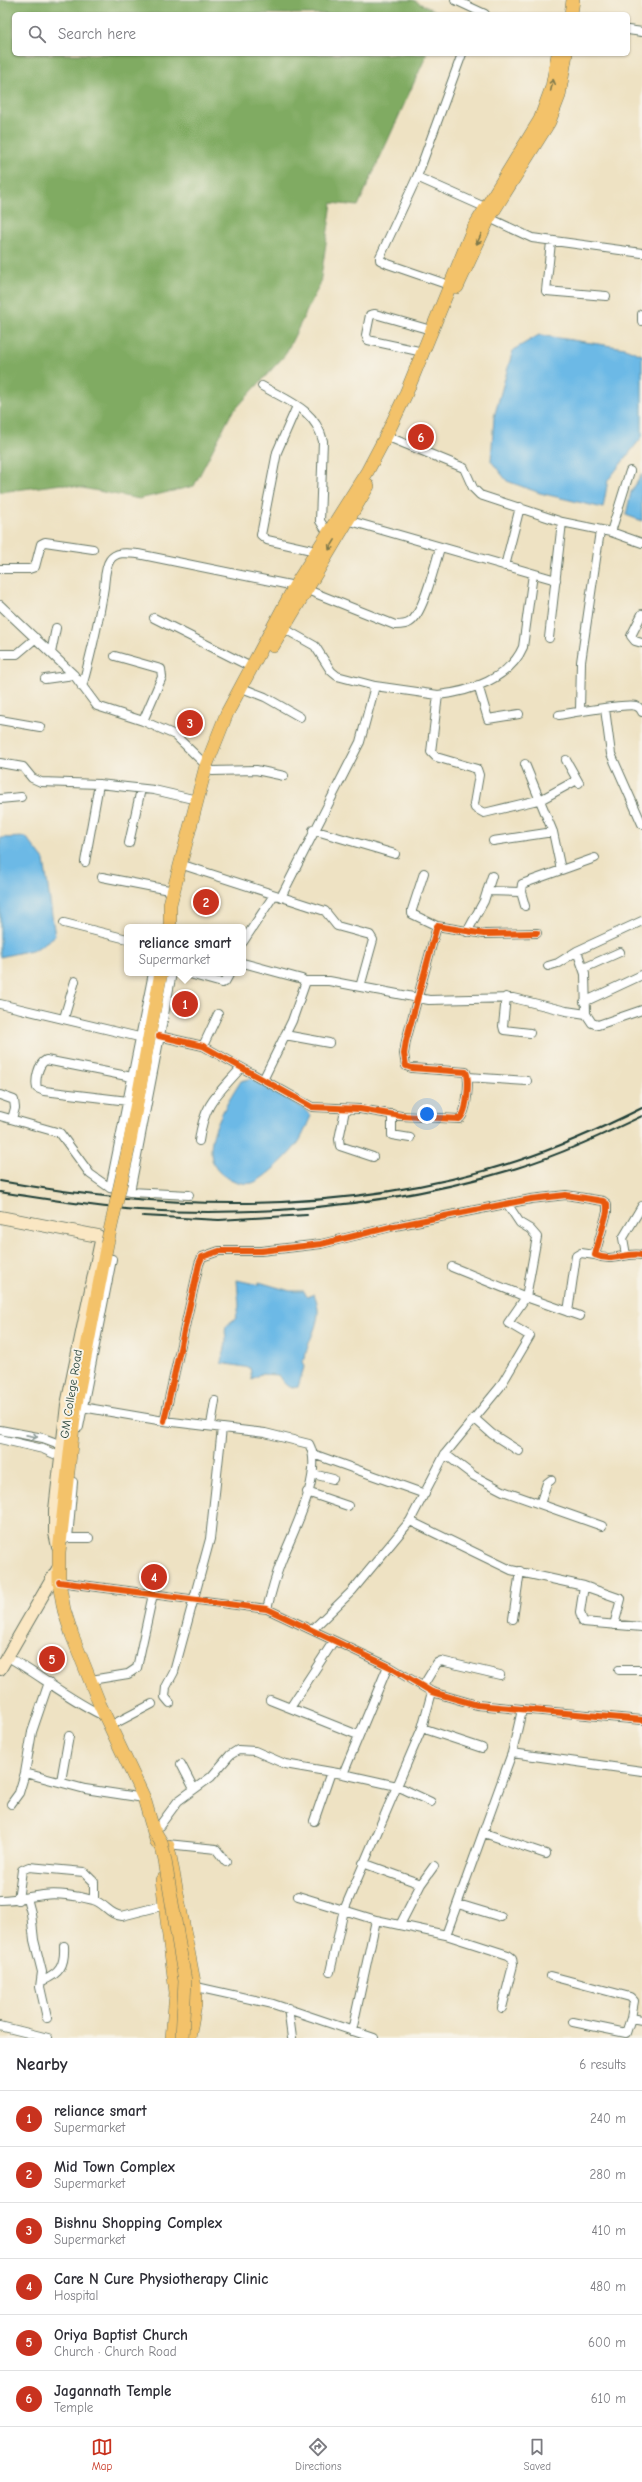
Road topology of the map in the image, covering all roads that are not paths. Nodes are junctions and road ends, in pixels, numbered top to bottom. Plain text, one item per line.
1 (455, 0) edge
2 (564, 0) edge
3 (573, 0) edge
4 (477, 12) edge
5 (563, 12) edge
6 (571, 12) edge
7 (630, 30) edge
8 (642, 32) edge
9 (461, 56) edge
10 (558, 56) edge
11 (566, 56) edge
12 (417, 177) junction
13 (487, 212) junction
14 (551, 242) junction
15 (642, 253) edge
16 (449, 284) junction
17 (606, 296) dead end
18 (642, 314) edge
19 (642, 321) edge
20 (431, 330) junction
21 (423, 352) junction
22 (262, 386) dead end
23 (297, 406) junction
24 (389, 438) junction
25 (630, 471) dead end
26 (520, 507) junction
27 (347, 520) junction
28 (562, 522) junction
29 (600, 530) junction
30 (327, 532) junction
31 (611, 532) junction
32 (642, 543) edge
33 (440, 548) junction
34 (93, 549) dead end
35 (316, 551) junction
36 (505, 566) junction
37 (0, 569) edge
38 (533, 574) junction
39 (556, 580) junction
40 (300, 588) junction
41 (0, 605) edge
42 (642, 614) edge
43 (154, 618) dead end
44 (56, 628) dead end
45 (283, 628) junction
46 (36, 638) junction
47 (549, 638) dead end
48 (642, 643) edge
49 (51, 653) junction
50 (0, 654) edge
51 (115, 656) dead end
52 (251, 667) junction
53 (74, 675) junction
54 (45, 679) dead end
55 (478, 685) junction
56 (375, 686) junction
57 (82, 687) junction
58 (247, 690) junction
59 (438, 695) junction
60 (605, 709) junction
61 (580, 710) junction
62 (642, 712) edge
63 (519, 714) dead end
64 (559, 715) dead end
65 (300, 717) dead end
66 (0, 720) edge
67 (142, 721) junction
68 (40, 727) dead end
69 (566, 760) dead end
70 (0, 763) edge
71 (525, 764) dead end
72 (209, 769) junction
73 (284, 776) dead end
74 (99, 784) junction
75 (141, 789) junction
76 (21, 797) dead end
77 (0, 799) edge
78 (197, 800) junction
79 (542, 800) junction
80 (642, 824) edge
81 (313, 830) junction
82 (553, 832) junction
83 (493, 840) dead end
84 (129, 843) dead end
85 (395, 854) dead end
86 (596, 858) dead end
87 (85, 862) dead end
88 (186, 866) junction
89 (561, 870) junction
90 (424, 873) dead end
91 (492, 876) dead end
92 (102, 877) dead end
93 (174, 891) junction
94 (487, 891) junction
95 (521, 892) junction
96 (277, 896) junction
97 (525, 906) dead end
98 (642, 921) edge
99 (171, 922) edge
100 (64, 923) dead end
101 (437, 926) junction
102 (467, 932) junction
103 (537, 932) dead end
104 (124, 938) edge
105 (246, 938) edge
106 (577, 951) junction
107 (620, 952) dead end
108 (246, 964) edge
109 (548, 966) dead end
110 (584, 968) junction
111 (642, 975) edge
112 (151, 976) edge
113 (160, 976) edge
114 (171, 976) edge
115 (197, 976) edge
116 (228, 976) edge
117 (75, 981) dead end
118 (304, 981) junction
119 (360, 987) junction
120 (506, 997) junction
121 (419, 998) junction
122 (584, 1002) junction
123 (0, 1004) edge
124 (642, 1010) edge
125 (218, 1014) dead end
126 (586, 1014) junction
127 (64, 1018) junction
128 (530, 1033) dead end
129 (285, 1035) junction
130 (159, 1036) junction
131 (139, 1037) junction
132 (329, 1044) dead end
133 (203, 1046) junction
134 (242, 1068) junction
135 (132, 1077) junction
136 (468, 1077) junction
137 (263, 1080) junction
138 (527, 1081) dead end
139 (0, 1095) edge
140 (128, 1101) junction
141 (345, 1110) junction
142 (392, 1114) junction
143 (0, 1116) edge
144 (12, 1119) junction
145 (410, 1138) dead end
146 (198, 1141) dead end
147 (373, 1157) dead end
148 (110, 1188) junction
149 (130, 1192) junction
150 (189, 1195) dead end
151 (508, 1205) junction
152 (642, 1206) edge
153 (0, 1217) edge
154 (626, 1254) junction
155 (595, 1255) junction
156 (642, 1255) edge
157 (112, 1259) dead end
158 (452, 1267) dead end
159 (526, 1298) junction
160 (568, 1312) junction
161 (580, 1316) dead end
162 (215, 1401) dead end
163 (82, 1407) junction
164 (474, 1418) junction
165 (164, 1421) junction
166 (211, 1425) junction
167 (222, 1428) junction
168 (0, 1430) edge
169 (0, 1439) edge
170 (62, 1451) junction
171 (519, 1451) dead end
172 (314, 1454) junction
173 (445, 1454) junction
174 (313, 1474) junction
175 (333, 1480) dead end
176 (551, 1480) dead end
177 (307, 1492) junction
178 (425, 1494) junction
179 (540, 1504) junction
180 (348, 1506) dead end
181 (410, 1521) junction
182 (602, 1526) dead end
183 (89, 1538) dead end
184 (62, 1542) junction
185 (59, 1567) junction
186 (520, 1571) junction
187 (59, 1582) junction
188 (584, 1586) junction
189 (153, 1594) junction
190 (194, 1598) junction
191 (266, 1609) junction
192 (513, 1620) dead end
193 (614, 1625) junction
194 (642, 1626) edge
195 (312, 1630) junction
196 (333, 1642) junction
197 (8, 1657) junction
198 (388, 1666) junction
199 (0, 1669) edge
200 (618, 1670) dead end
201 (642, 1670) edge
202 (500, 1675) dead end
203 (90, 1680) junction
204 (49, 1682) junction
205 (423, 1686) junction
206 (432, 1692) junction
207 (270, 1700) dead end
208 (170, 1703) dead end
209 (152, 1704) dead end
210 (290, 1708) junction
211 (522, 1710) junction
212 (642, 1720) edge
213 (108, 1721) junction
214 (422, 1728) junction
215 (358, 1735) junction
216 (69, 1736) dead end
217 (482, 1748) dead end
218 (512, 1752) junction
219 (182, 1764) dead end
220 (642, 1771) edge
221 (331, 1772) junction
222 (25, 1773) junction
223 (342, 1774) junction
224 (60, 1781) junction
225 (397, 1786) junction
226 (194, 1789) junction
227 (144, 1798) junction
228 (431, 1802) dead end
229 (11, 1804) dead end
230 (314, 1821) dead end
231 (155, 1832) junction
232 (484, 1833) junction
233 (167, 1844) junction
234 (546, 1854) dead end
235 (226, 1862) dead end
236 (363, 1862) junction
237 (434, 1866) dead end
238 (421, 1884) junction
239 (298, 1896) dead end
240 (27, 1898) junction
241 (0, 1900) edge
242 (18, 1900) junction
243 (94, 1900) junction
244 (180, 1901) junction
245 (458, 1904) junction
246 (165, 1905) junction
247 (344, 1910) junction
248 (501, 1917) dead end
249 (376, 1920) junction
250 (400, 1925) junction
251 (446, 1935) junction
252 (64, 1946) dead end
253 (330, 1972) dead end
254 (551, 1976) dead end
255 (42, 1982) junction
256 (175, 1982) junction
257 (195, 1986) junction
258 (288, 2008) junction
259 (502, 2008) dead end
260 (47, 2018) dead end
261 (631, 2018) junction
262 (642, 2020) edge
263 (573, 2022) dead end
264 (0, 2026) edge
265 (352, 2032) junction
266 (26, 2035) edge
267 (48, 2038) edge
268 (172, 2038) edge
269 (182, 2038) edge
270 (189, 2038) edge
271 (292, 2038) edge
272 (374, 2038) edge

1 - 4 street
2 - 5 main road
3 - 6 main road
7 - 8 street
9 - 12 street
13 -> 10 main road
11 - 13 main road
12 - 13 street
12 - 16 street
13 - 14 street
13 - 16 main road
13 -> 24 main road
14 - 15 street
14 - 17 street
16 - 20 main road
18 - 19 street
20 - 21 main road
20 - 21 street
21 - 24 main road
22 - 23 street
23 - 30 street
23 - 35 street
24 - 26 street
24 - 27 main road
24 - 30 main road
25 - 31 street
26 - 28 street
26 - 36 street
27 - 33 street
27 -> 40 main road
28 - 29 street
28 - 39 street
29 - 31 street
29 - 61 street
30 - 35 main road
31 - 32 street
33 - 36 street
33 - 40 street
34 - 37 street
35 - 40 main road
36 - 38 street
38 - 39 street
38 - 55 street
39 - 47 street
40 - 45 main road
40 - 52 main road
40 - 57 street
41 - 46 street
42 - 48 street
43 - 52 street
44 - 49 street
45 - 56 street
45 - 58 main road
46 - 49 street
46 - 50 street
49 - 53 street
51 - 67 street
52 - 72 main road
53 - 54 street
53 - 57 street
55 - 59 street
55 - 63 street
56 - 59 street
56 - 81 street
57 - 67 street
58 - 65 street
58 - 72 main road
59 - 79 street
60 - 61 street
60 - 62 street
60 - 80 street
61 - 64 street
66 - 68 street
67 - 72 street
69 - 79 street
70 - 74 street
71 - 79 street
72 - 73 street
72 - 78 main road
72 - 88 main road
74 - 75 street
74 - 87 street
75 - 78 street
75 - 84 street
76 - 77 street
78 - 93 main road
79 - 82 street
81 - 85 street
81 - 96 street
82 - 83 street
82 - 89 street
86 - 89 street
88 - 96 street
88 - 99 main road
89 - 95 street
90 - 101 street
91 - 94 street
92 - 93 street
93 - 99 main road
94 - 95 street
94 - 102 street
95 - 97 street
96 - 105 street
96 - 119 street
98 - 106 street
100 - 104 street
101 - 102 street
101 - 121 street
102 - 103 street
106 - 109 street
106 - 110 street
107 - 110 street
108 - 118 street
110 - 122 street
111 - 122 street
112 - 131 street
113 - 184 main road, bridge
114 - 130 street
115 - 116 street
117 - 127 street
118 - 119 street
118 - 129 street
119 - 121 street
120 - 121 street
120 - 126 street
120 - 128 street
121 - 136 street
122 - 126 street
123 - 127 street
124 - 126 street
125 - 133 street
127 - 131 street
129 - 132 street
129 - 137 street
130 - 133 street
130 - 149 street
131 - 135 street
133 - 134 street
134 - 137 street
134 - 146 street
135 - 140 street
135 - 140 street
136 - 138 street
136 - 142 street
137 - 141 street
139 - 144 street
140 - 148 street
141 - 142 street
141 - 147 street
142 - 145 street
143 - 144 street
144 - 148 street
148 - 149 street
149 - 150 street
151 - 155 street
151 - 159 street
151 - 165 street
152 - 154 street
153 - 170 street, GM College Road
154 - 155 street
154 - 156 street
155 - 160 street
157 - 163 street
158 - 159 street
159 - 160 street
159 - 164 street
160 - 161 street
162 - 166 street
163 - 165 street
163 - 184 street
164 - 171 street
164 - 173 street
165 - 166 street
166 - 167 street
167 - 172 street
167 - 190 street
168 -> 170 street
169 - 170 street
170 - 184 street, GM College Road
172 - 174 street
172 - 178 street
173 - 178 street
173 - 179 street
174 - 175 street
174 - 177 street
176 - 179 street
177 - 180 street
177 - 191 street
178 - 181 street
179 - 182 street
181 - 186 street
181 - 195 street
183 - 184 street
184 - 185 main road
185 - 187 main road
185 - 197 street
186 - 188 street
186 - 192 street
187 - 189 street
187 - 203 main road
188 - 193 street
188 - 193 street
189 - 190 street
189 - 203 street
190 - 191 street
190 - 208 street
191 - 195 street
193 - 194 street
195 - 196 street
196 - 198 street
196 - 210 street
197 - 199 street
197 - 204 street
198 - 205 street
198 - 215 street
200 - 201 street
202 - 205 street
203 - 213 main road
204 - 213 street
204 - 222 street
205 - 206 street
206 - 211 street
206 - 214 street
207 - 210 street
209 - 213 street
210 - 215 street
211 - 212 street
211 - 218 street
213 - 227 main road
214 - 217 street
214 - 225 street
215 - 223 street
216 - 224 street
218 - 220 street
218 - 232 street
219 - 226 street
221 - 223 street
221 - 226 street
221 - 230 street
222 - 224 street
222 - 229 street
223 - 225 street
224 - 227 street
225 - 228 street
225 - 236 street
226 - 231 street
227 - 231 main road
231 - 233 main road
231 - 246 main road
231 - 269 main road, bridge
232 - 234 street
232 - 245 street
233 - 235 street
233 - 244 main road
236 - 238 street
236 - 247 street
237 - 238 street
238 - 250 street
239 - 247 street
240 - 242 street
240 - 243 street
240 - 255 street
241 - 242 street
242 - 243 street
243 - 246 street
244 - 246 street
244 - 257 main road
245 - 248 street
245 - 251 street
246 - 256 main road
247 - 249 street
247 - 253 street
249 - 250 street
249 - 265 street
250 - 251 street
251 - 259 street
252 - 255 street
254 - 261 street
255 - 260 street
256 - 257 street
256 - 268 main road
257 - 258 street
257 - 270 main road
258 - 265 street
258 - 271 street
261 - 262 street
261 - 263 street
264 - 266 street
265 - 272 street
266 - 267 street

